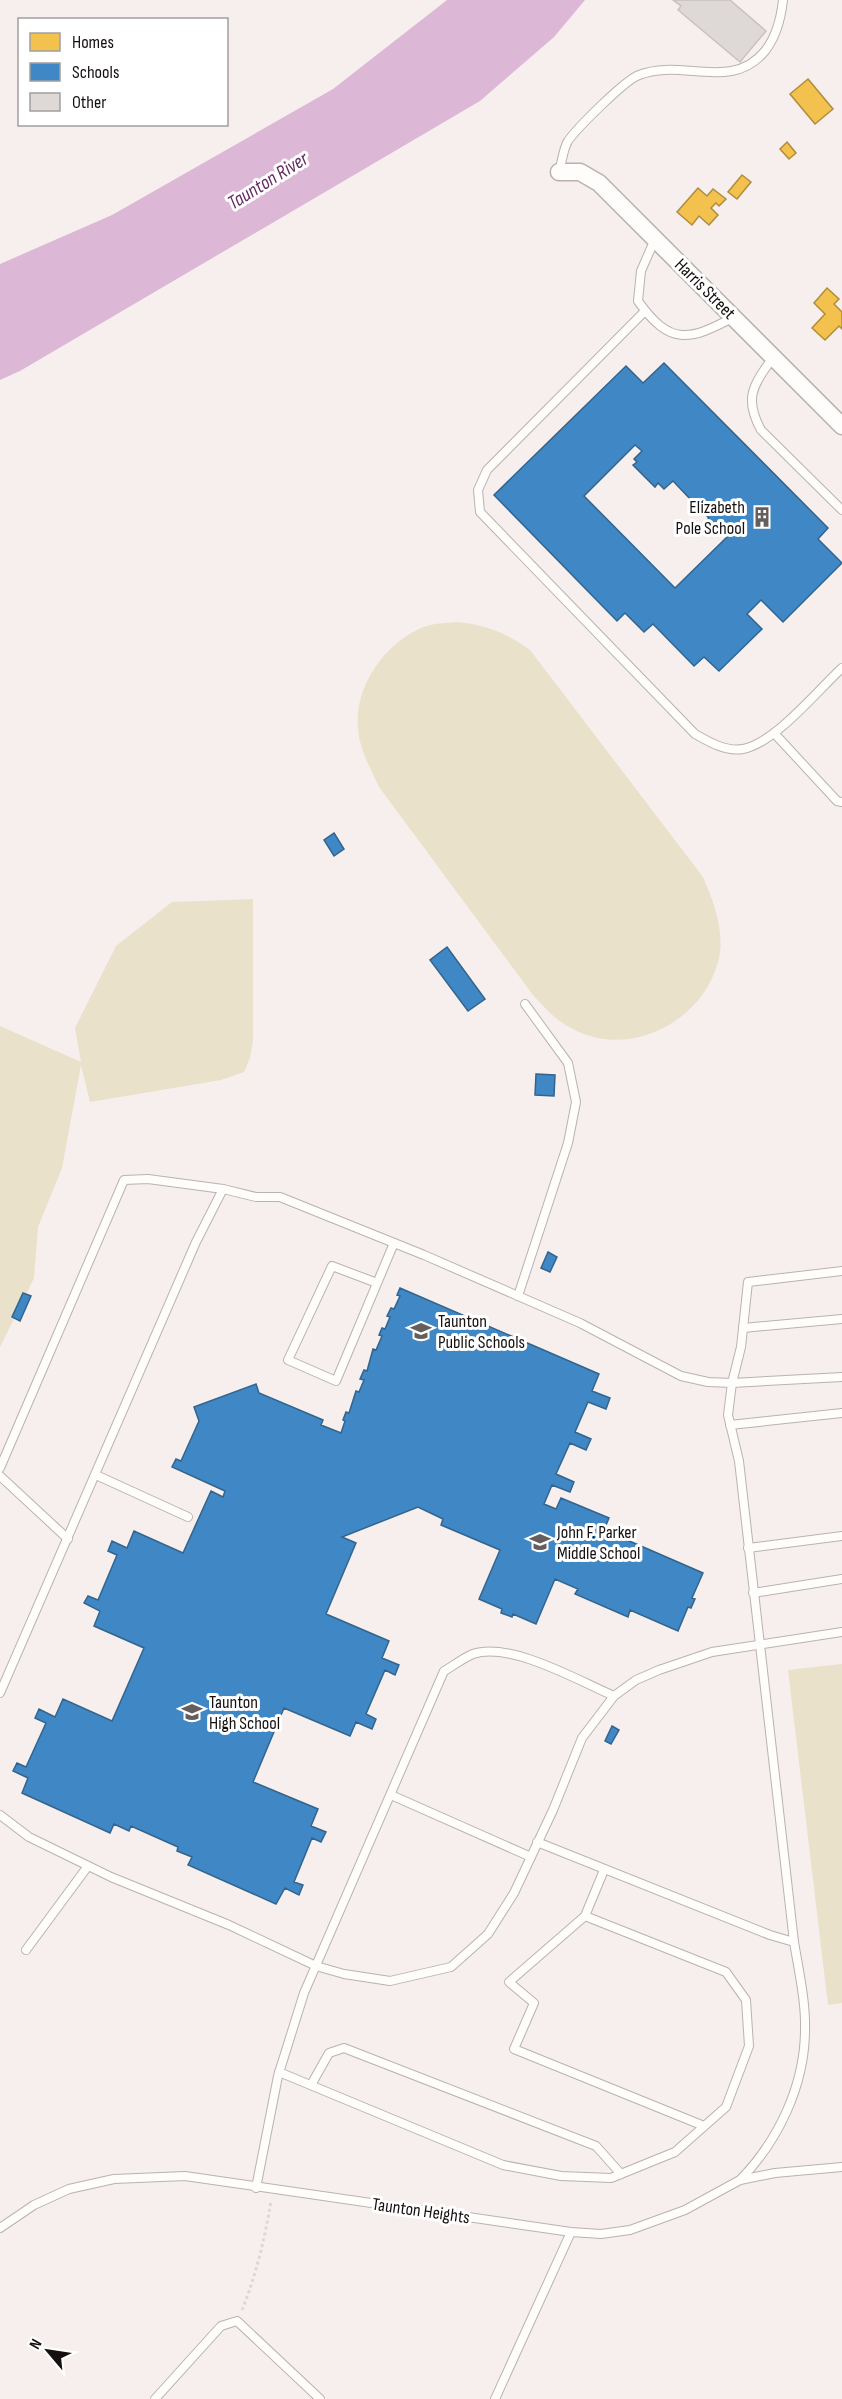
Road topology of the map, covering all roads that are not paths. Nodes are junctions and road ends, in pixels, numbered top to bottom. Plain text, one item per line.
1 (783, 0) edge
2 (559, 172) joint
3 (655, 239) junction
4 (645, 311) junction
5 (734, 317) junction
6 (773, 357) junction
7 (842, 426) edge
8 (842, 510) edge
9 (842, 668) edge
10 (774, 734) junction
11 (842, 802) edge
12 (525, 1004) dead end
13 (223, 1189) junction
14 (394, 1243) junction
15 (842, 1271) edge
16 (377, 1283) junction
17 (518, 1296) junction
18 (842, 1318) edge
19 (743, 1328) junction
20 (842, 1377) edge
21 (732, 1383) junction
22 (842, 1413) edge
23 (730, 1425) junction
24 (0, 1468) edge
25 (96, 1475) junction
26 (0, 1476) edge
27 (188, 1516) dead end
28 (842, 1536) edge
29 (68, 1539) junction
30 (748, 1548) junction
31 (842, 1579) edge
32 (753, 1593) junction
33 (842, 1632) edge
34 (759, 1645) junction
35 (0, 1693) edge
36 (614, 1696) junction
37 (391, 1795) junction
38 (0, 1815) edge
39 (537, 1842) junction
40 (531, 1857) junction
41 (88, 1866) junction
42 (604, 1870) junction
43 (585, 1916) junction
44 (794, 1942) junction
45 (26, 1950) dead end
46 (316, 1966) junction
47 (279, 2072) junction
48 (311, 2085) junction
49 (704, 2126) junction
50 (842, 2167) edge
51 (621, 2174) junction
52 (740, 2180) junction
53 (256, 2188) junction
54 (0, 2228) edge
55 (572, 2232) junction
56 (155, 2399) edge
57 (320, 2399) edge
58 (495, 2399) edge

1 - 2 lane
2 - 3 street, Harris Street
3 - 4 lane
3 - 5 street, Harris Street
4 - 5 lane
4 - 10 lane
5 - 6 street, Harris Street
6 - 7 street, Harris Street
6 - 8 lane
9 - 10 lane
10 - 11 lane
12 - 17 lane
13 - 14 lane
13 - 24 lane
13 - 25 lane
14 - 16 lane
14 - 17 lane
15 - 19 lane
16 - 16 lane
17 - 21 lane
18 - 19 lane
19 - 21 lane
20 - 21 lane
21 - 23 lane
22 - 23 lane
23 - 30 lane
25 - 27 lane
25 - 29 lane
26 - 29 lane
28 - 30 lane
29 - 35 lane
30 - 32 lane
31 - 32 lane
32 - 34 lane
33 - 34 lane
34 - 36 lane
34 - 44 lane
36 - 37 lane
36 - 39 lane
37 - 40 lane
37 - 46 lane
38 - 41 lane
39 - 40 lane
39 - 42 lane
40 - 46 lane
41 - 45 lane
41 - 46 lane
42 - 43 lane
42 - 44 lane
43 - 49 lane
43 - 49 lane
44 - 52 lane
46 - 47 lane
47 - 48 lane
47 - 53 lane
48 - 51 lane
48 - 51 lane
49 - 51 lane
50 - 52 lane, Taunton Heights
52 - 55 lane, Taunton Heights
53 - 54 lane, Taunton Heights
53 - 55 lane, Taunton Heights
55 - 58 lane
56 - 57 lane

